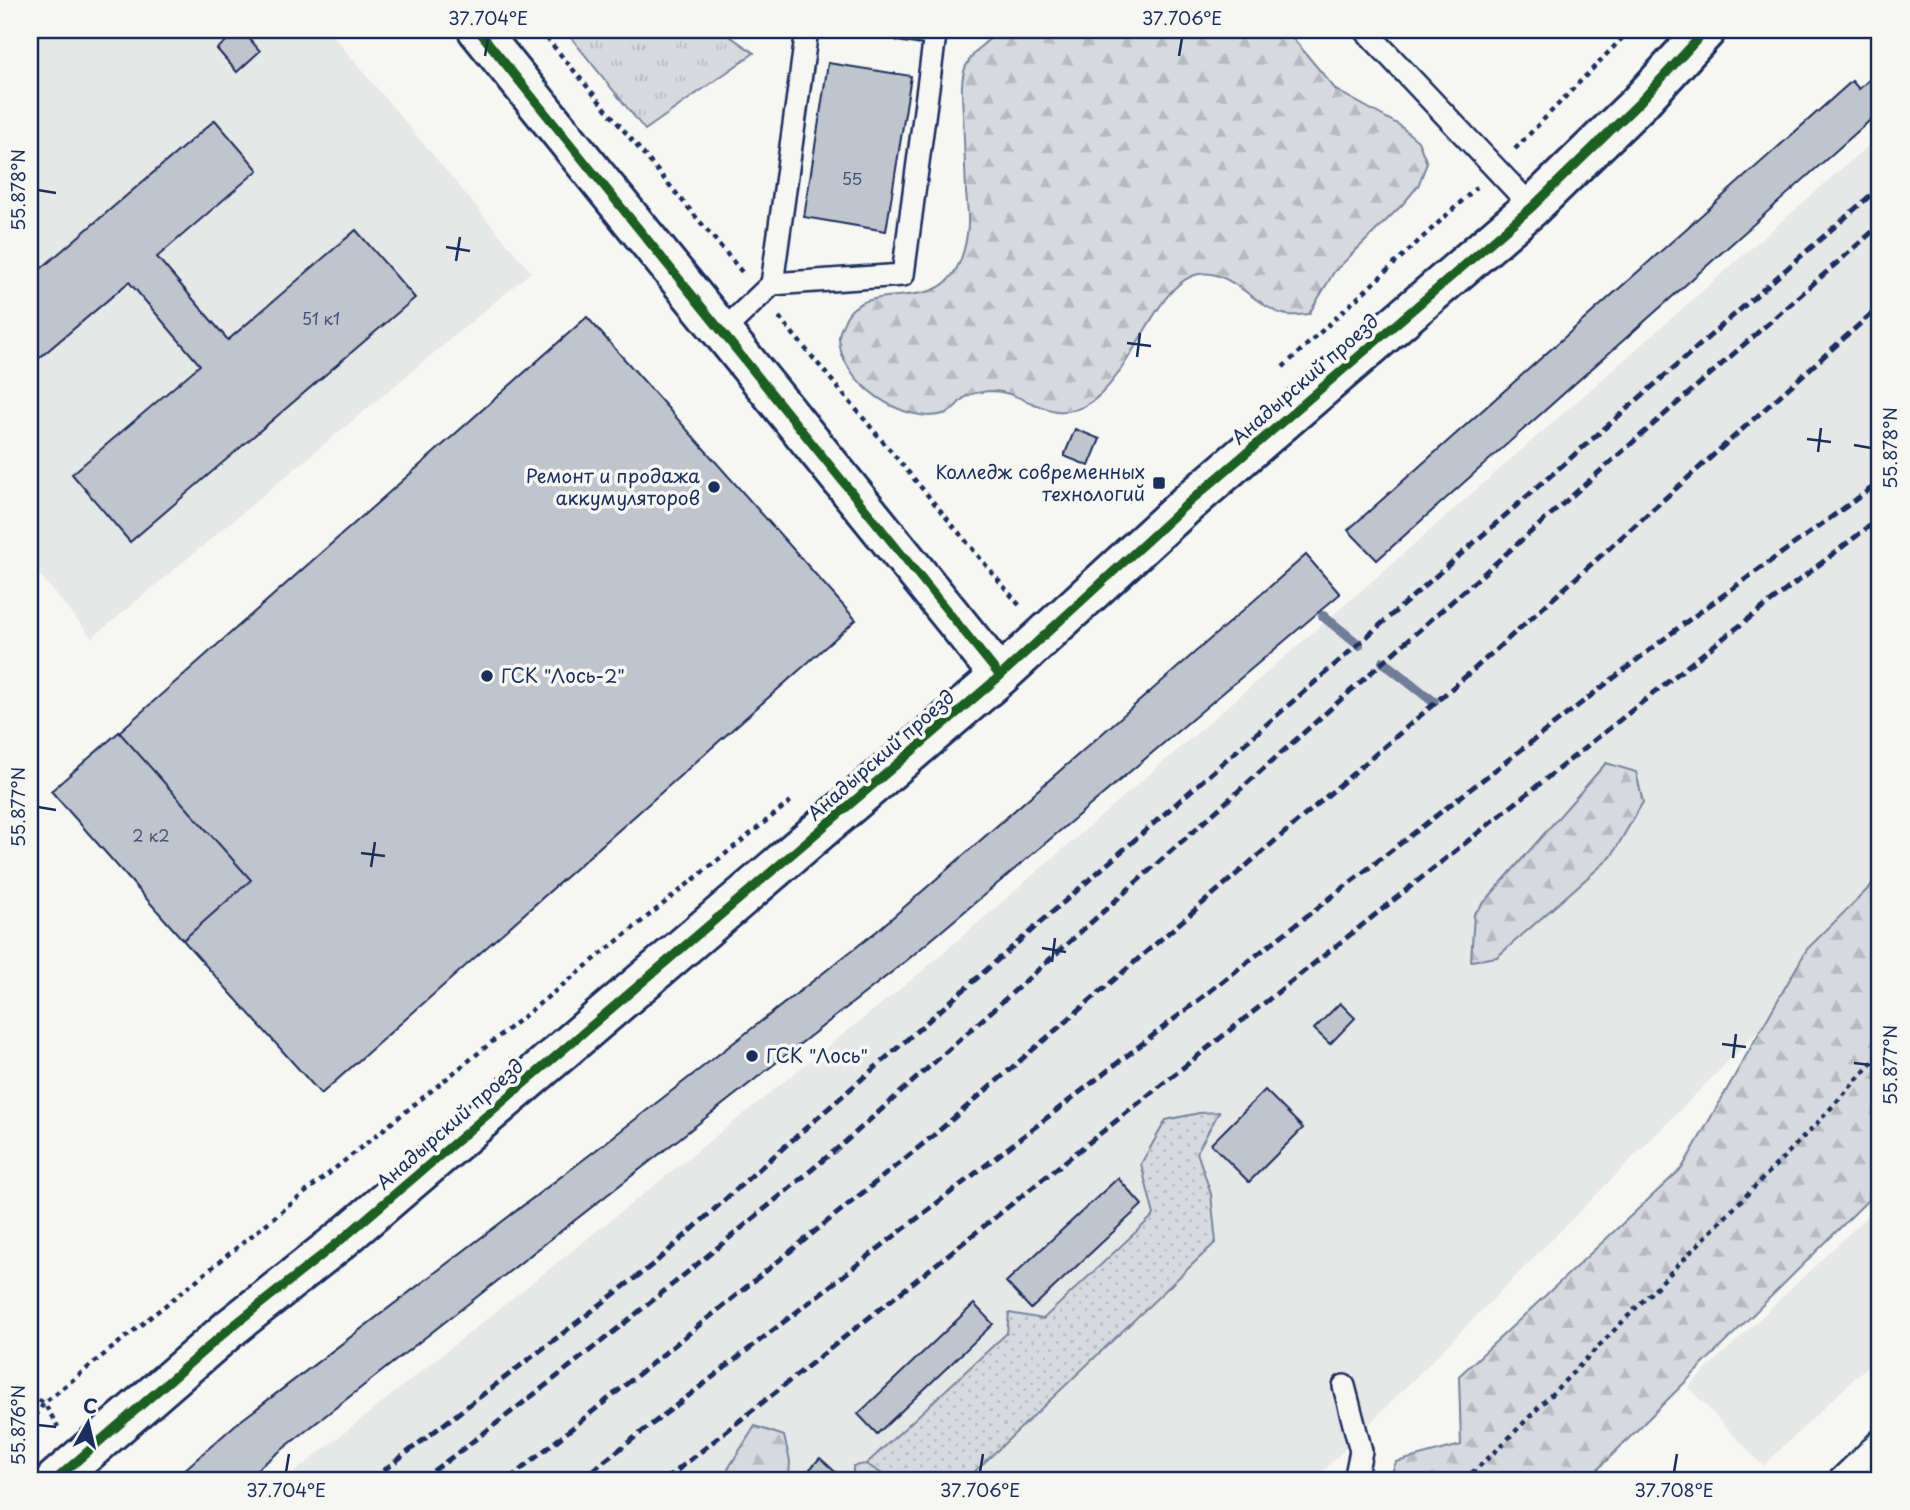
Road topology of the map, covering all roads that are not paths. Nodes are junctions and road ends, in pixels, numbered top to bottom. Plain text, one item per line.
1 (807, 30) edge
2 (903, 30) edge
3 (1364, 30) edge
4 (1706, 30) edge
5 (492, 34) edge
6 (1532, 207) junction
7 (772, 285) junction
8 (722, 332) junction
9 (1000, 676) junction
10 (1344, 1386) dead end
11 (1880, 1440) edge
12 (1863, 1457) junction
13 (1880, 1476) edge
14 (55, 1480) edge
15 (1355, 1480) edge
16 (1839, 1480) edge

1 - 7 lane
2 - 7 lane
3 - 6 lane
4 - 6 street, Анадырский проезд
5 - 8 street
6 - 9 street, Анадырский проезд
7 - 8 lane
8 - 9 street
9 - 14 street, Анадырский проезд
10 - 15 lane
11 - 12 lane
12 - 13 lane
12 - 16 lane

